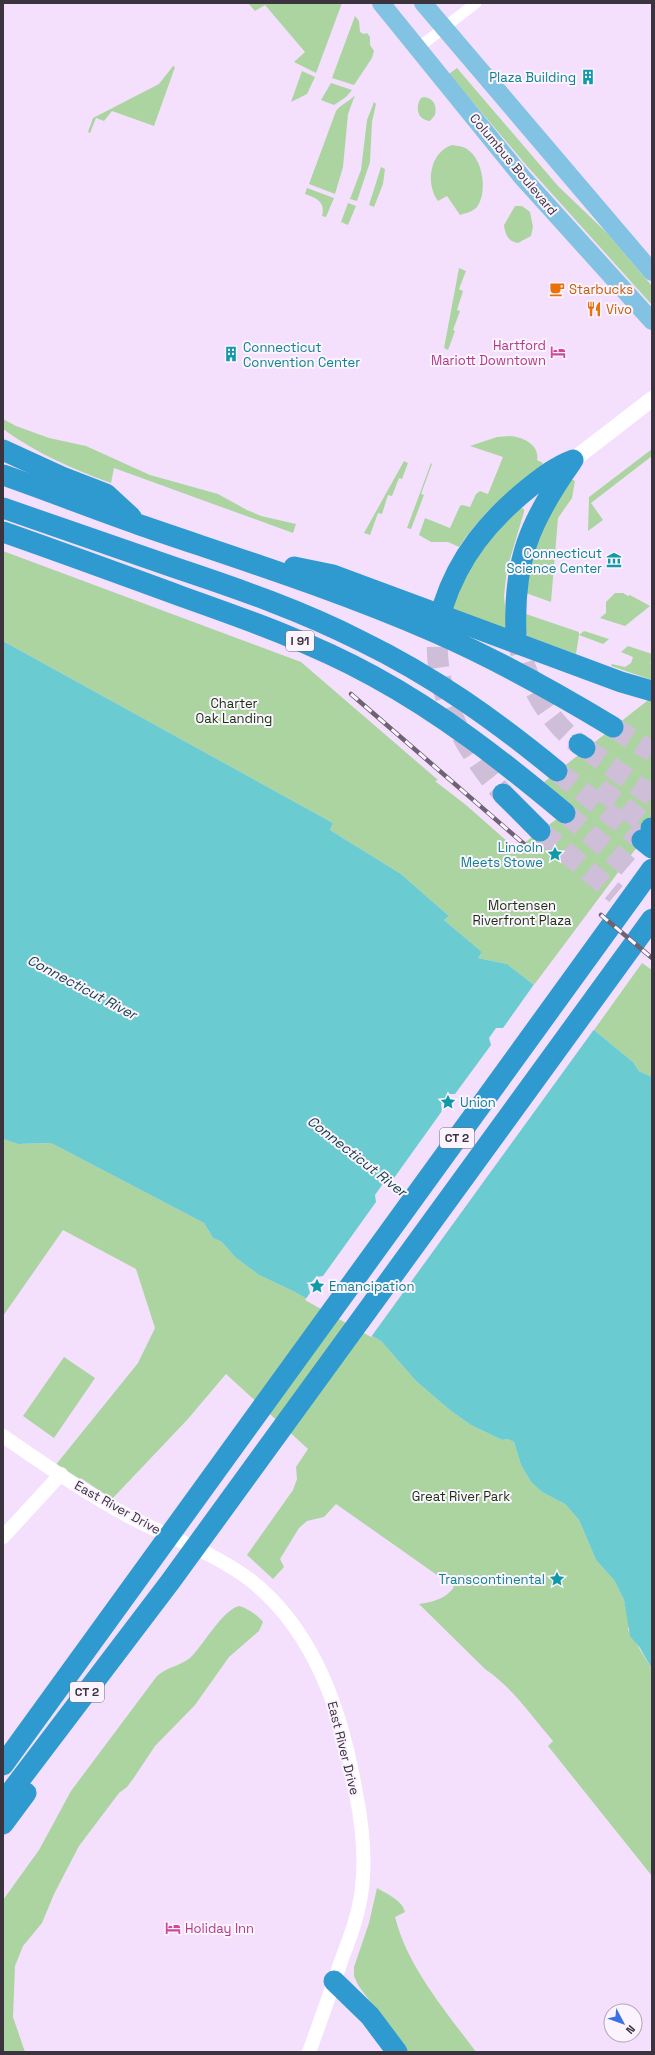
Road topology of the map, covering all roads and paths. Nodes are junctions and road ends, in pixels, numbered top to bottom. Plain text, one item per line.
1 (380, 3) edge
2 (423, 3) edge
3 (476, 3) edge
4 (444, 28) junction
5 (418, 48) junction
6 (652, 272) edge
7 (652, 321) edge
8 (652, 399) edge
9 (3, 450) edge
10 (573, 460) junction
11 (3, 475) edge
12 (3, 508) edge
13 (140, 525) junction
14 (3, 532) edge
15 (269, 568) junction
16 (443, 606) tunnel mouth
17 (516, 633) tunnel mouth
18 (652, 691) edge
19 (613, 727) tunnel mouth
20 (562, 767) tunnel mouth
21 (502, 794) tunnel mouth
22 (565, 812) tunnel mouth
23 (540, 831) tunnel mouth
24 (643, 870) edge
25 (652, 887) edge
26 (616, 894) tunnel mouth
27 (652, 919) edge
28 (652, 923) edge
29 (3, 1436) edge
30 (61, 1474) junction
31 (3, 1536) edge
32 (170, 1582) junction
33 (3, 1765) edge
34 (3, 1802) edge
35 (3, 1824) edge
36 (334, 1981) junction
37 (309, 2052) edge
38 (397, 2052) edge

1 - 5 main road, Columbus Boulevard
2 - 4 main road
3 - 4 street
4 - 5 street
4 - 6 main road
5 - 7 main road, Columbus Boulevard
8 - 10 main road
9 - 13 highway
10 - 16 highway
10 - 17 highway
11 - 13 highway
12 - 20 highway
13 - 15 highway
14 - 22 highway, I 91
15 - 18 highway
15 - 19 highway
21 - 23 highway
24 - 25 highway
24 - 33 highway, CT 2
26 - 28 highway
27 - 32 highway, CT 2
29 - 30 street, East River Drive
30 - 31 street
30 - 36 street, East River Drive
32 - 34 highway, CT 2
32 - 35 highway
36 - 37 street, East River Drive
36 - 38 highway

